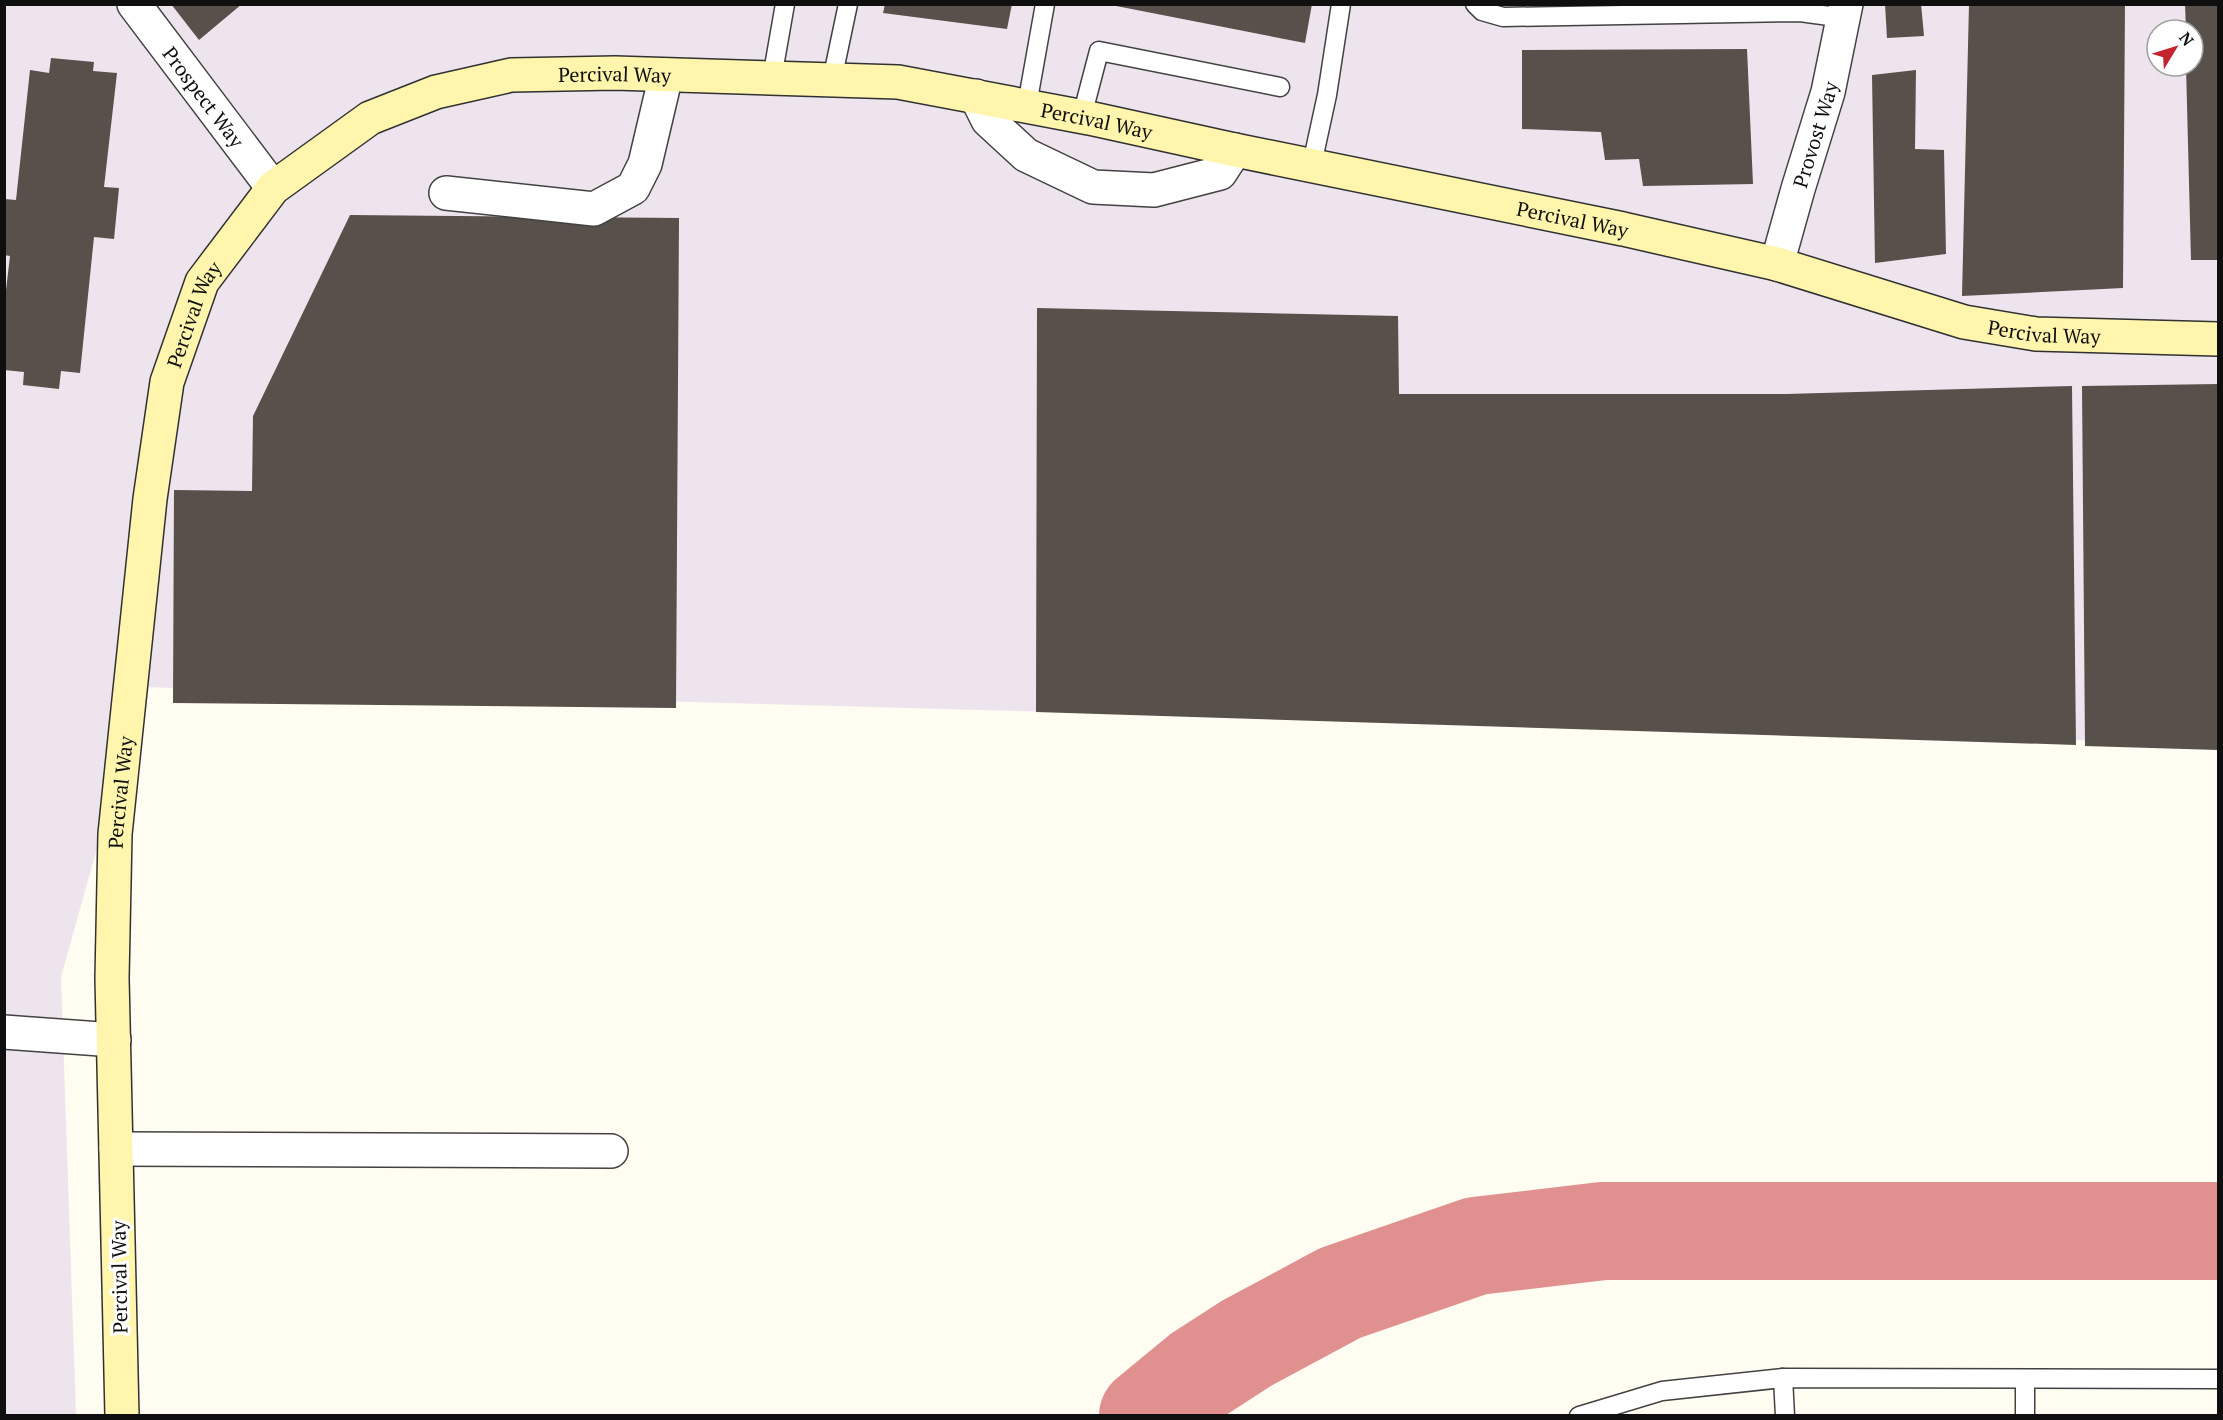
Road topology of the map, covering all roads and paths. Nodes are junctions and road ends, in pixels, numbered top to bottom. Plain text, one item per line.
1 (134, 4) edge
2 (785, 4) edge
3 (848, 4) edge
4 (1045, 4) edge
5 (1341, 4) edge
6 (1475, 4) edge
7 (1845, 11) edge
8 (666, 75) junction
9 (772, 78) junction
10 (832, 80) junction
11 (1280, 87) dead end
12 (976, 96) junction
13 (1027, 105) junction
14 (1082, 116) junction
15 (1234, 150) junction
16 (1312, 164) junction
17 (273, 188) junction
18 (446, 193) dead end
19 (1777, 264) junction
20 (2218, 339) edge
21 (4, 1032) edge
22 (114, 1040) junction
23 (116, 1149) junction
24 (611, 1151) dead end
25 (1784, 1378) junction
26 (2218, 1379) edge
27 (2025, 1380) junction
28 (122, 1416) edge
29 (1579, 1416) edge
30 (1785, 1416) edge
31 (2025, 1416) edge

1 - 17 street, Prospect Way
2 - 9 lane
3 - 10 lane
4 - 13 lane
5 - 16 lane
6 - 7 lane
7 - 19 street, Provost Way
8 - 9 street, Percival Way
8 - 17 street, Percival Way
8 - 18 street
9 - 10 street, Percival Way
10 - 12 street, Percival Way
11 - 14 lane
12 - 13 street, Percival Way
12 - 15 street
13 - 14 street, Percival Way
14 - 15 street, Percival Way
15 - 16 street, Percival Way
16 - 19 street, Percival Way
17 - 22 street, Percival Way
19 - 20 street, Percival Way
21 - 22 street
22 - 23 street, Percival Way
23 - 24 street
23 - 28 street, Percival Way
25 - 27 lane
25 - 29 lane
25 - 30 lane
26 - 27 lane
27 - 31 lane

